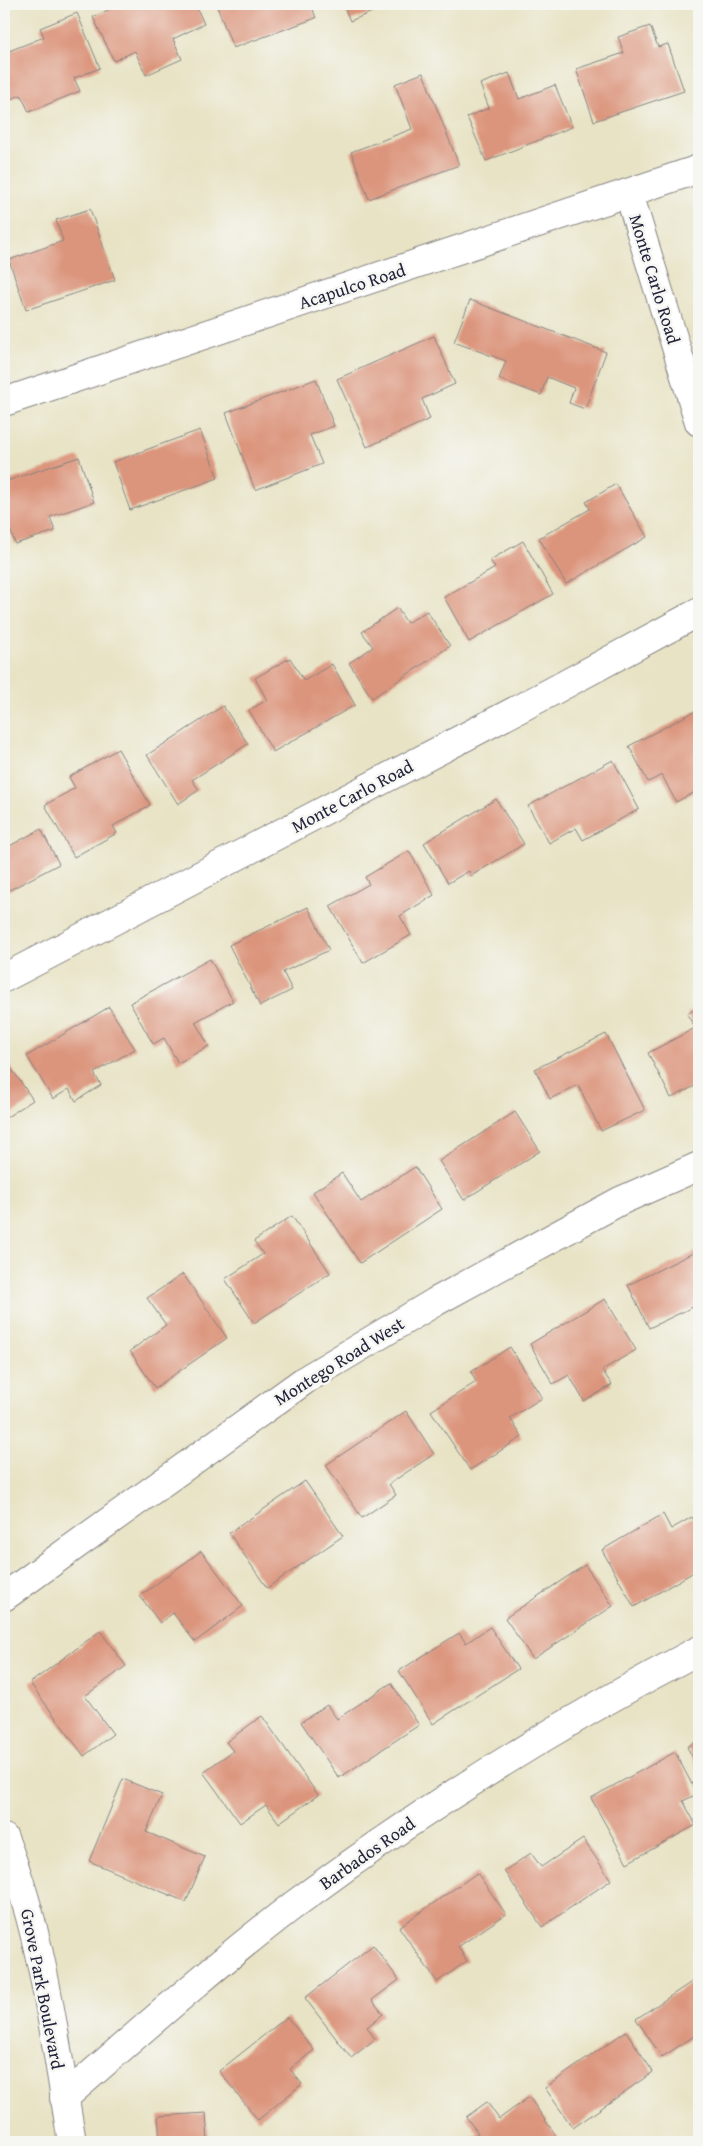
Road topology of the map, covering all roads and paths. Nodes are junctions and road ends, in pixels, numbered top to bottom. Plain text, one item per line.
1 (699, 169) edge
2 (629, 194) junction
3 (4, 402) edge
4 (699, 422) edge
5 (699, 612) edge
6 (4, 978) edge
7 (699, 1166) edge
8 (4, 1597) edge
9 (699, 1650) edge
10 (4, 1838) edge
11 (64, 2098) junction
12 (72, 2142) edge

1 - 2 street, Acapulco Road
2 - 3 street, Acapulco Road
2 - 4 street, Monte Carlo Road
5 - 6 street, Monte Carlo Road
7 - 8 street, Montego Road West
9 - 11 street, Barbados Road
10 - 11 street, Grove Park Boulevard
11 - 12 street, Grove Park Boulevard

